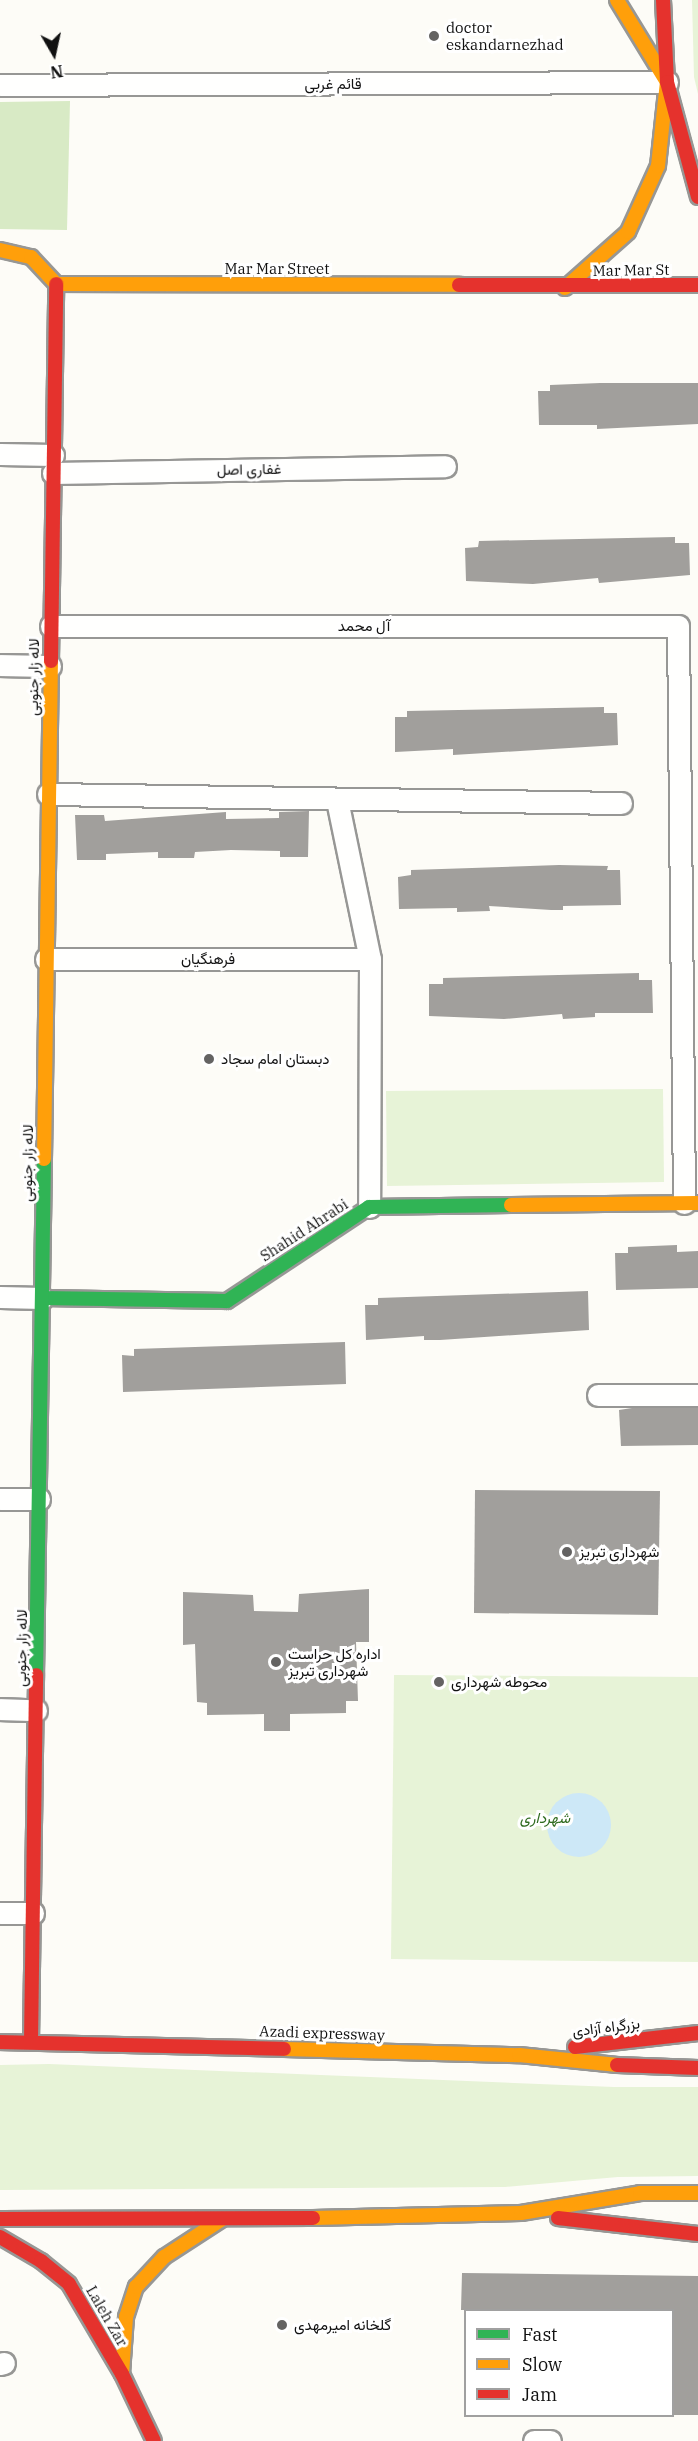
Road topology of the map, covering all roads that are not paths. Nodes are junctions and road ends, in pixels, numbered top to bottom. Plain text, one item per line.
1 (618, 0) edge
2 (663, 0) edge
3 (667, 82) junction
4 (0, 85) edge
5 (698, 197) edge
6 (0, 250) edge
7 (56, 284) junction
8 (698, 285) edge
9 (565, 288) junction
10 (0, 454) edge
11 (53, 464) junction
12 (445, 466) dead end
13 (51, 626) junction
14 (0, 665) edge
15 (50, 666) junction
16 (48, 794) junction
17 (337, 800) junction
18 (621, 803) dead end
19 (370, 958) junction
20 (46, 959) junction
21 (691, 1203) edge
22 (369, 1207) junction
23 (0, 1297) edge
24 (42, 1298) junction
25 (598, 1395) dead end
26 (698, 1395) edge
27 (0, 1499) edge
28 (39, 1499) junction
29 (0, 1709) edge
30 (36, 1710) junction
31 (0, 1913) edge
32 (33, 1913) junction
33 (698, 2033) edge
34 (0, 2042) edge
35 (31, 2042) junction
36 (519, 2055) junction
37 (698, 2068) edge
38 (698, 2193) edge
39 (521, 2213) junction
40 (0, 2219) edge
41 (221, 2220) junction
42 (698, 2234) edge
43 (0, 2237) edge
44 (122, 2374) junction
45 (154, 2441) edge
46 (534, 2441) edge
47 (550, 2441) edge

1 - 3 main road
2 - 3 main road
3 - 4 street, قائم غربی
3 - 5 main road
3 - 9 main road
6 - 7 main road
7 - 9 main road, Mar Mar Street
7 - 11 main road, لاله زار جنوبی
8 - 9 main road, Mar Mar St
10 - 11 street, غفاری اصل
11 - 12 street, غفاری اصل
11 - 13 main road, لاله زار جنوبی
13 - 15 main road, لاله زار جنوبی
13 - 21 street, آل محمد
14 - 15 street
15 - 16 main road, لاله زار جنوبی
16 - 17 street
16 - 20 main road, لاله زار جنوبی
17 - 18 street
17 - 19 street
19 - 20 street, فرهنگیان
19 - 22 street
20 - 24 main road, لاله زار جنوبی
21 - 22 main road, Shahid Ahrabi
22 - 24 main road, Shahid Ahrabi
23 - 24 street
24 - 28 main road, لاله زار جنوبی
25 - 26 street
27 - 28 street
28 - 30 main road, لاله زار جنوبی
29 - 30 street
30 - 32 main road, لاله زار جنوبی
31 - 32 street
32 - 35 main road, لاله زار جنوبی
33 - 36 main road, بزرگراه آزادی
34 - 35 main road, Azadi expressway
35 - 36 main road, Azadi expressway
36 - 37 main road, Azadi expressway
38 - 39 main road
39 - 41 main road
39 - 42 main road
40 - 41 main road
41 - 44 main road, Laleh Zar
43 - 44 main road, Laleh Zar
44 - 45 main road, Laleh Zar
46 - 47 street

